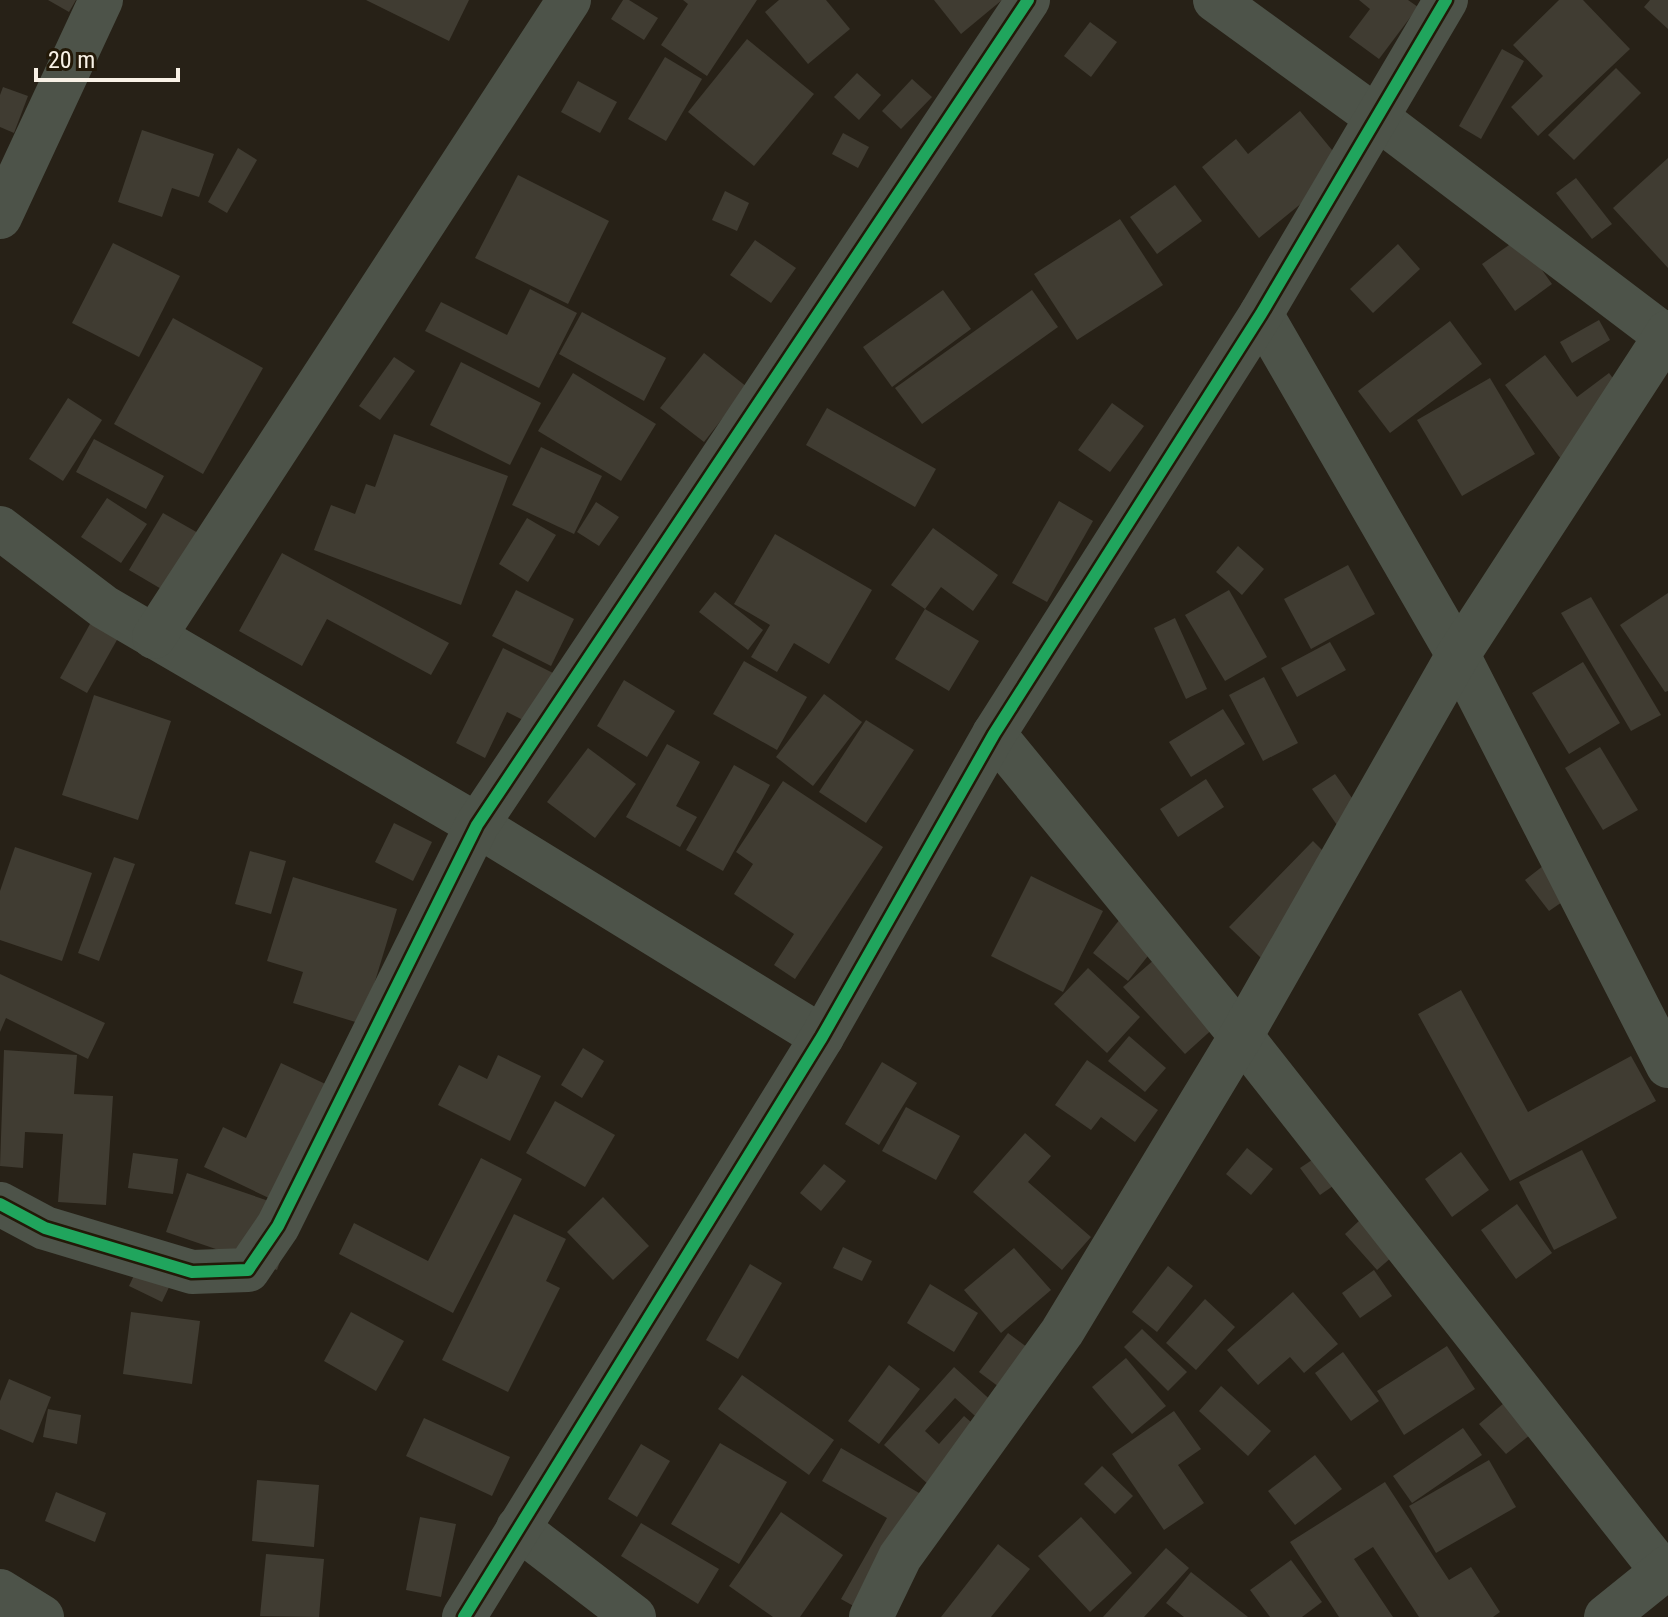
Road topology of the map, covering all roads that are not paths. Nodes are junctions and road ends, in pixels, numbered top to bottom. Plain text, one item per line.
1 (101, 0) edge
2 (569, 0) edge
3 (1028, 0) edge
4 (1215, 0) edge
5 (1446, 0) edge
6 (1376, 117) junction
7 (0, 217) edge
8 (1261, 314) junction
9 (1667, 335) edge
10 (0, 528) edge
11 (154, 637) junction
12 (1458, 655) junction
13 (994, 734) junction
14 (477, 825) junction
15 (1241, 1036) junction
16 (822, 1037) junction
17 (1662, 1037) edge
18 (0, 1204) edge
19 (518, 1528) junction
20 (1665, 1569) edge
21 (0, 1591) edge
22 (42, 1617) edge
23 (464, 1617) edge
24 (634, 1617) edge
25 (871, 1617) edge
26 (1606, 1617) edge

1 - 7 street
2 - 11 street
3 - 14 street
4 - 6 street
5 - 6 street
6 - 8 street
6 - 9 street
8 - 12 street
8 - 13 street
9 - 12 street
10 - 11 street
11 - 14 street
12 - 15 street
12 - 17 street
13 - 15 street
13 - 16 street
14 - 16 street
14 - 18 street
15 - 20 street
15 - 25 street
16 - 19 street
19 - 23 street
19 - 24 street
20 - 26 street
21 - 22 street

